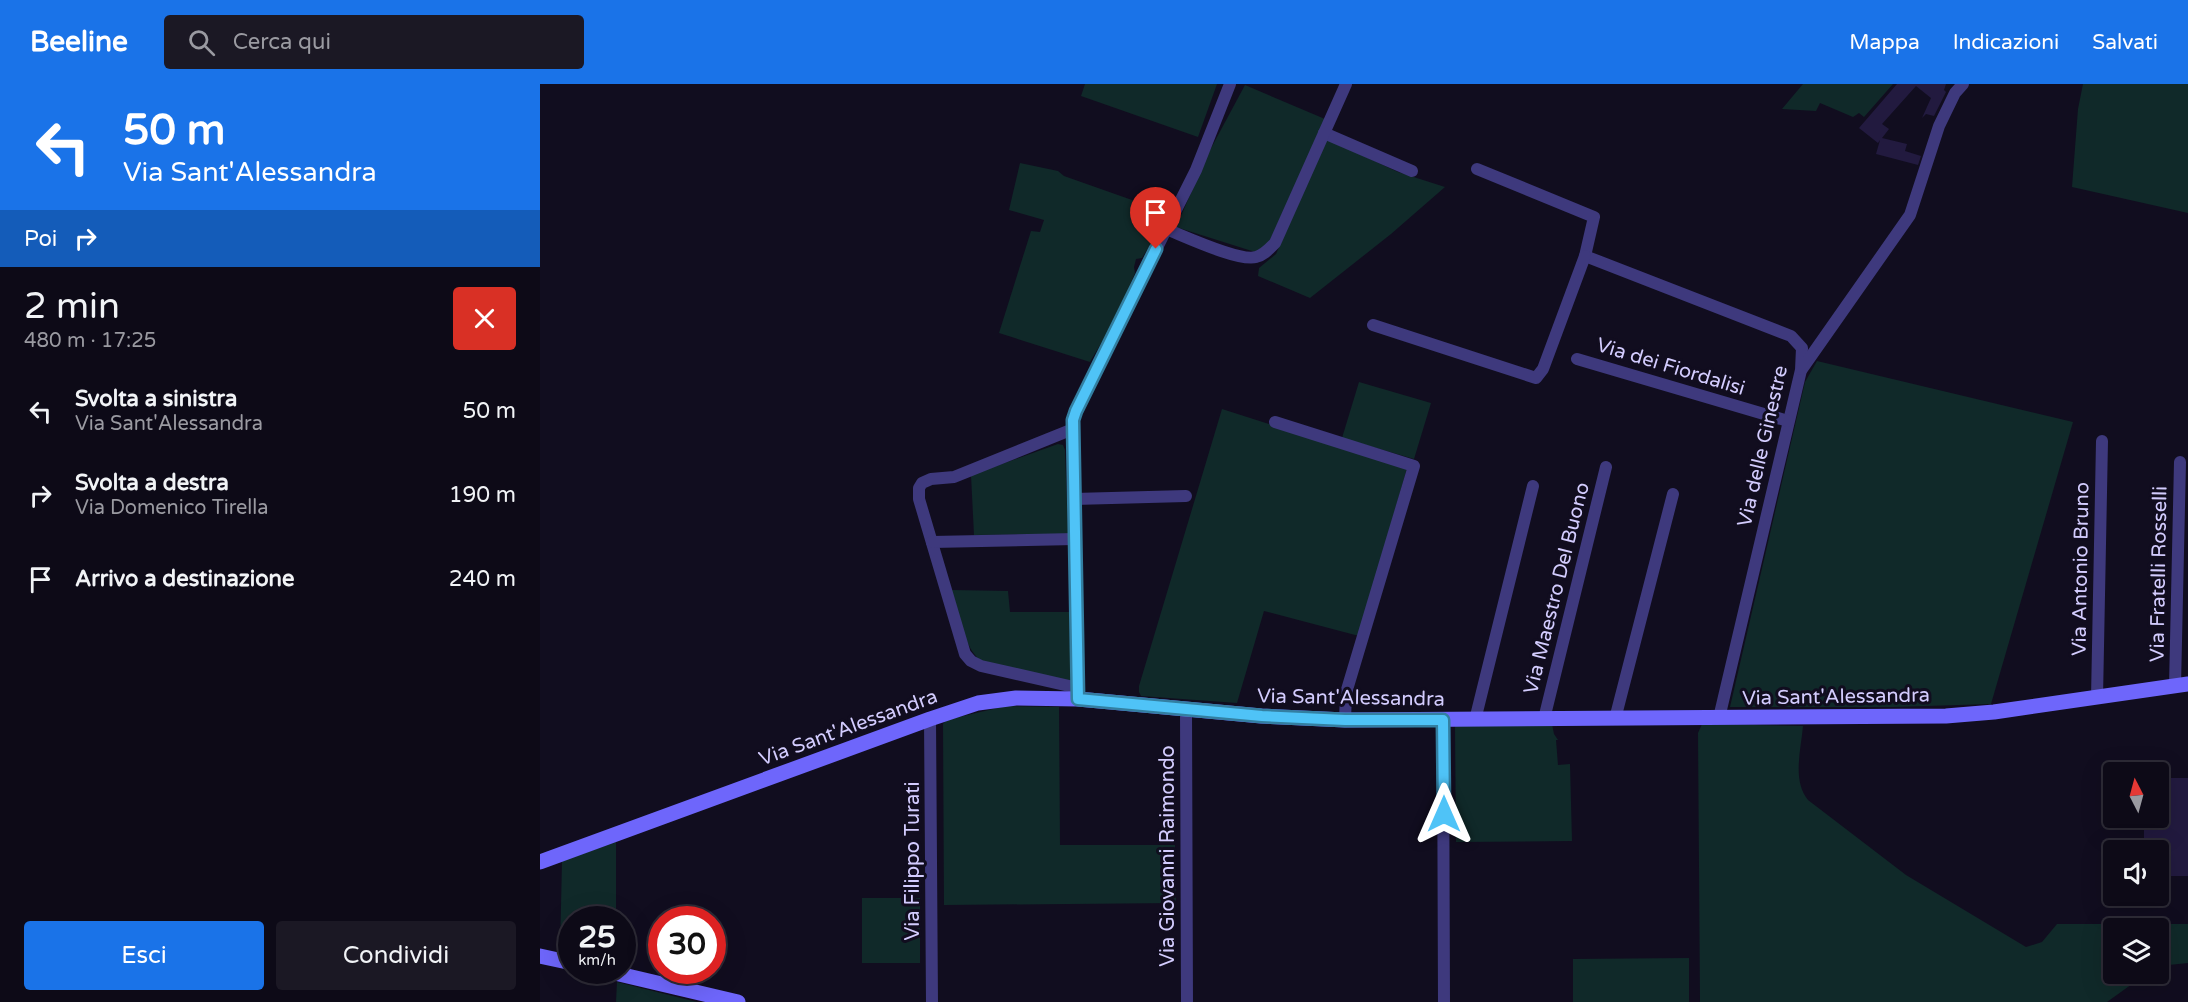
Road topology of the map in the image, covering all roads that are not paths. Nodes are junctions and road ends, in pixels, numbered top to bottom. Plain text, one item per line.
1 (1230, 84) edge
2 (1346, 84) edge
3 (1963, 84) edge
4 (1324, 133) junction
5 (1477, 169) dead end
6 (1412, 171) dead end
7 (1166, 229) junction
8 (1585, 256) junction
9 (1373, 325) dead end
10 (1577, 359) dead end
11 (1801, 370) junction
12 (1788, 421) junction
13 (1275, 422) dead end
14 (1073, 429) junction
15 (2102, 441) dead end
16 (2180, 462) dead end
17 (1606, 467) dead end
18 (1533, 486) dead end
19 (1673, 494) dead end
20 (1186, 496) dead end
21 (1074, 499) junction
22 (1075, 539) junction
23 (932, 542) junction
24 (2182, 685) edge
25 (1078, 694) junction
26 (2097, 698) junction
27 (1186, 710) junction
28 (1615, 718) junction
29 (1719, 718) junction
30 (930, 719) junction
31 (1544, 719) junction
32 (1345, 720) junction
33 (1443, 720) junction
34 (1475, 720) junction
35 (540, 862) edge
36 (540, 956) edge
37 (558, 960) edge
38 (636, 978) edge
39 (731, 1001) edge
40 (932, 1002) edge
41 (1187, 1002) edge
42 (1444, 1002) edge

1 - 7 street
2 - 4 street
3 - 11 street
4 - 6 street
4 - 7 street
5 - 8 street
7 - 14 street
8 - 9 street
8 - 11 street, Via delle Ginestre
10 - 12 street, Via dei Fiordalisi
11 - 12 street, Via delle Ginestre
12 - 29 street, Via delle Ginestre
13 - 32 street
14 - 21 street
14 - 23 street
15 - 26 street, Via Antonio Bruno
16 - 24 street, Via Fratelli Rosselli
17 - 31 street, Via Maestro Del Buono
18 - 34 street
19 - 28 street
20 - 21 street
21 - 22 street
22 - 23 street
22 - 25 street
23 - 25 street
24 - 26 street, Via Sant'Alessandra
25 - 27 street, Via Sant'Alessandra
25 - 30 street, Via Sant'Alessandra
26 - 29 street, Via Sant'Alessandra
27 - 32 street, Via Sant'Alessandra
27 - 41 street, Via Giovanni Raimondo
28 - 29 street, Via Sant'Alessandra
28 - 31 street, Via Sant'Alessandra
30 - 35 street, Via Sant'Alessandra
30 - 40 street, Via Filippo Turati
31 - 34 street, Via Sant'Alessandra
32 - 33 street, Via Sant'Alessandra
33 - 34 street, Via Sant'Alessandra
33 - 42 street
36 - 37 street
38 - 39 street

